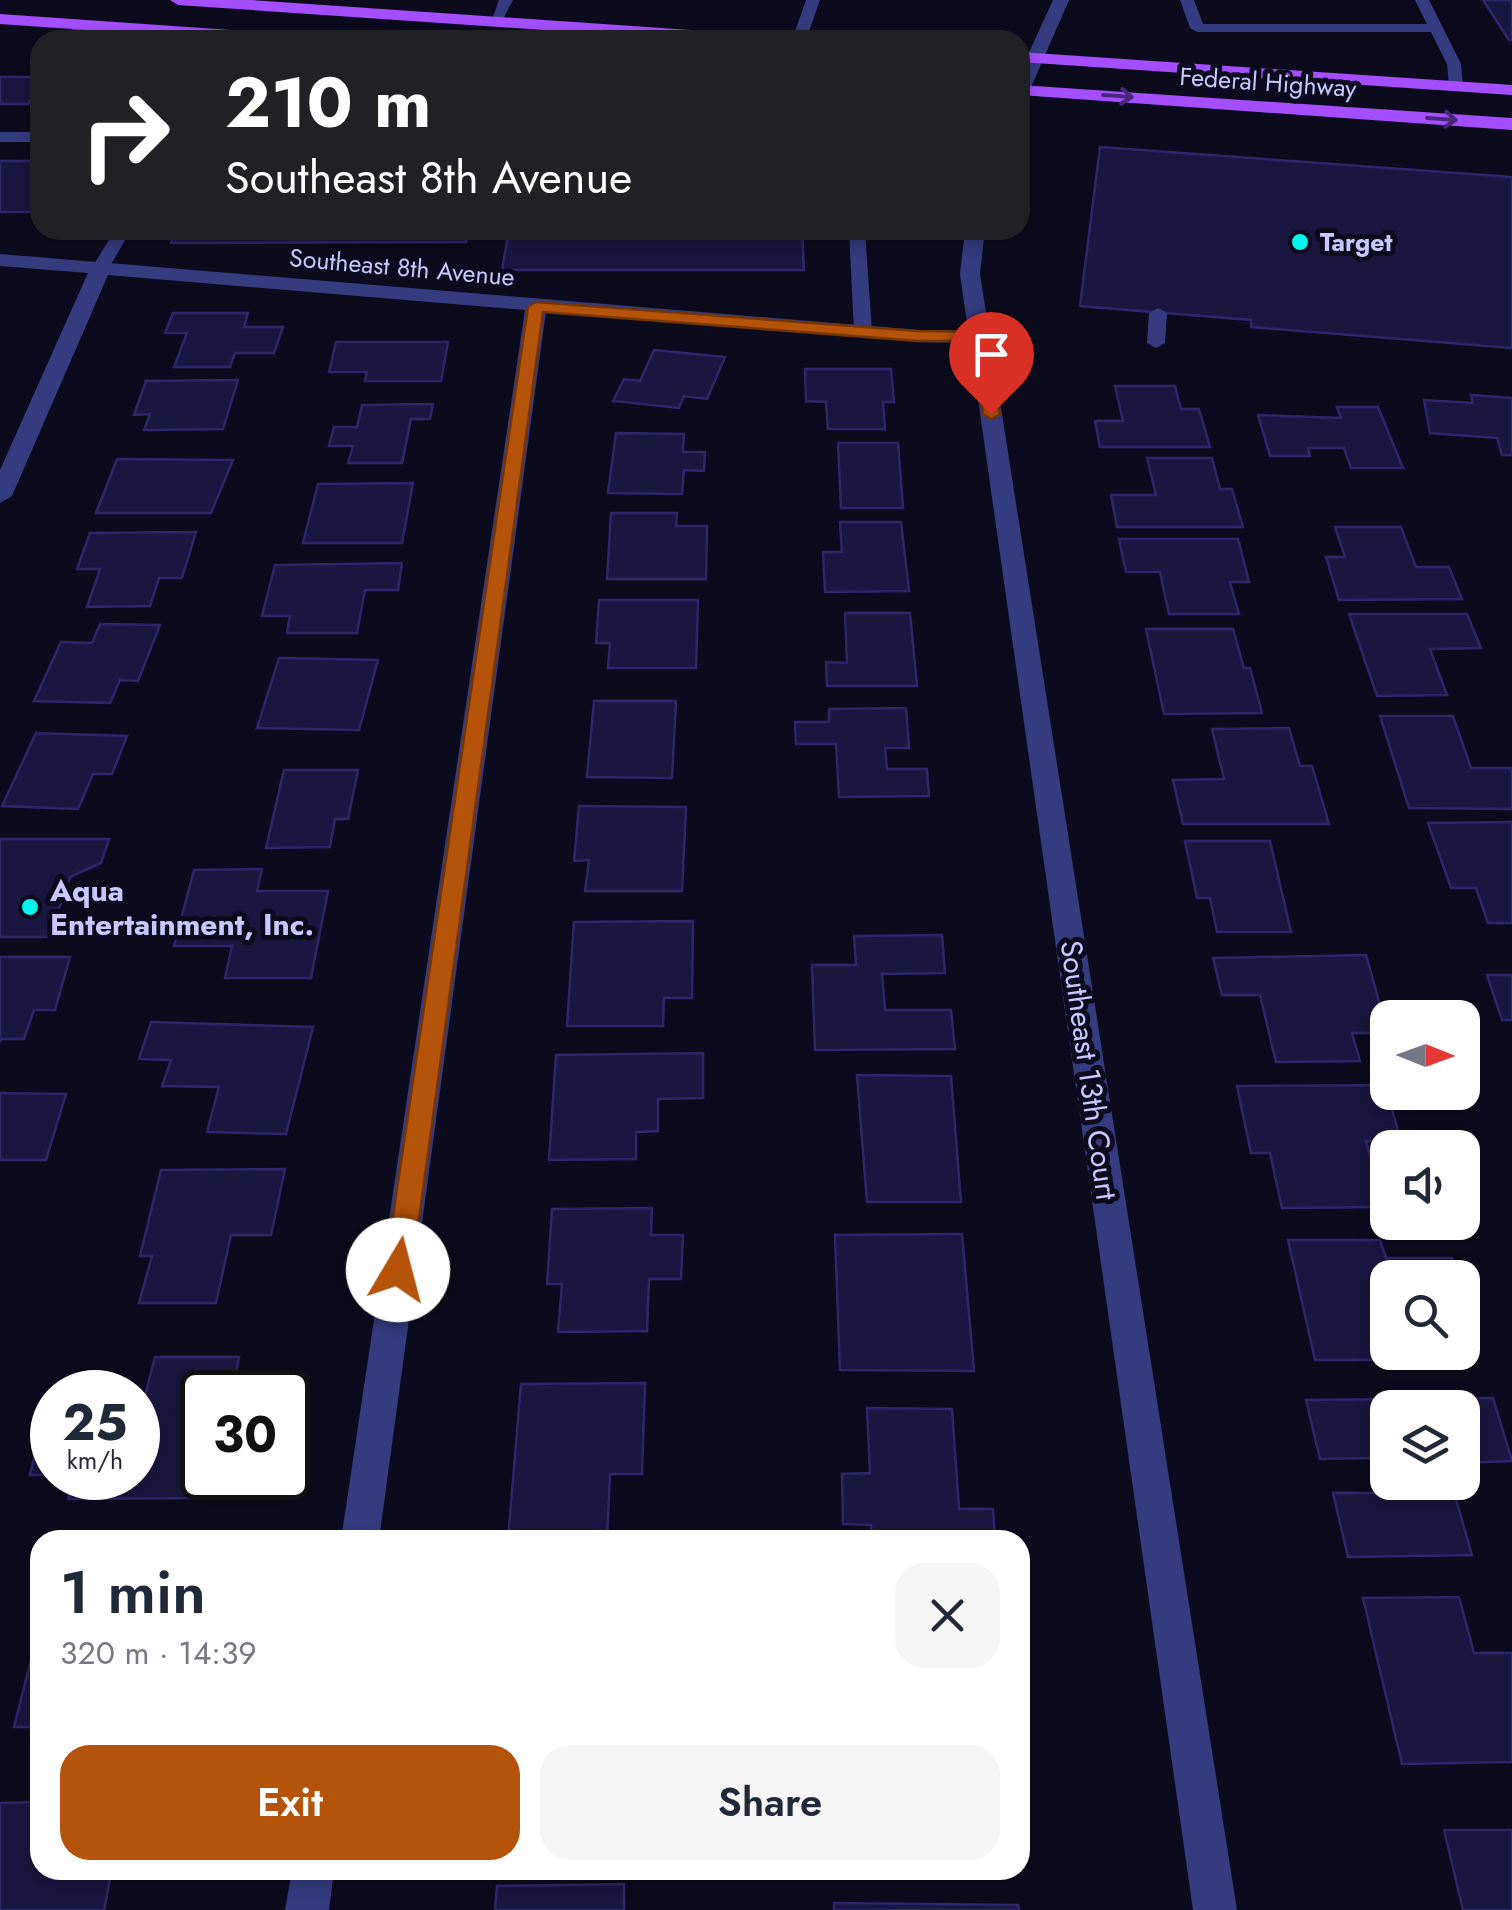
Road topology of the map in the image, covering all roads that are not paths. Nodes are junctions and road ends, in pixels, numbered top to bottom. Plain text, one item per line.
1 (178, 0) edge
2 (506, 0) edge
3 (812, 0) edge
4 (1061, 0) edge
5 (1187, 0) edge
6 (1422, 0) edge
7 (312, 4) edge
8 (0, 18) edge
9 (495, 22) junction
10 (82, 24) junction
11 (1436, 28) junction
12 (78, 30) edge
13 (157, 30) joint
14 (615, 30) edge
15 (802, 30) edge
16 (1030, 53) edge
17 (1030, 58) edge
18 (1456, 86) junction
19 (1512, 90) edge
20 (1030, 91) edge
21 (1512, 124) edge
22 (0, 137) edge
23 (30, 137) edge
24 (117, 240) edge
25 (858, 240) edge
26 (974, 240) edge
27 (0, 260) edge
28 (100, 269) junction
29 (536, 307) junction
30 (1158, 313) dead end
31 (863, 332) junction
32 (980, 336) junction
33 (1156, 343) dead end
34 (0, 496) edge
35 (361, 1530) edge
36 (312, 1880) edge
37 (307, 1910) edge
38 (1215, 1910) edge

1 - 7 main road
2 - 9 lane
3 - 15 lane
4 - 16 street
5 - 11 lane
6 - 11 lane
7 - 9 main road
7 - 13 main road
8 - 10 main road
9 - 14 main road
10 - 12 lane
10 - 13 main road
11 - 18 lane
17 - 18 main road, Federal Highway
18 - 19 main road, Federal Highway
20 -> 21 main road, Federal Highway
22 - 23 lane
24 - 28 lane
25 - 31 lane
26 - 32 street, Southeast 13th Court
27 - 28 street, Southeast 8th Avenue
28 - 29 street, Southeast 8th Avenue
28 - 34 street
29 - 31 street, Southeast 8th Avenue
29 - 35 street
30 - 33 lane
31 - 32 street, Southeast 8th Avenue
32 - 38 street, Southeast 13th Court
36 - 37 street

